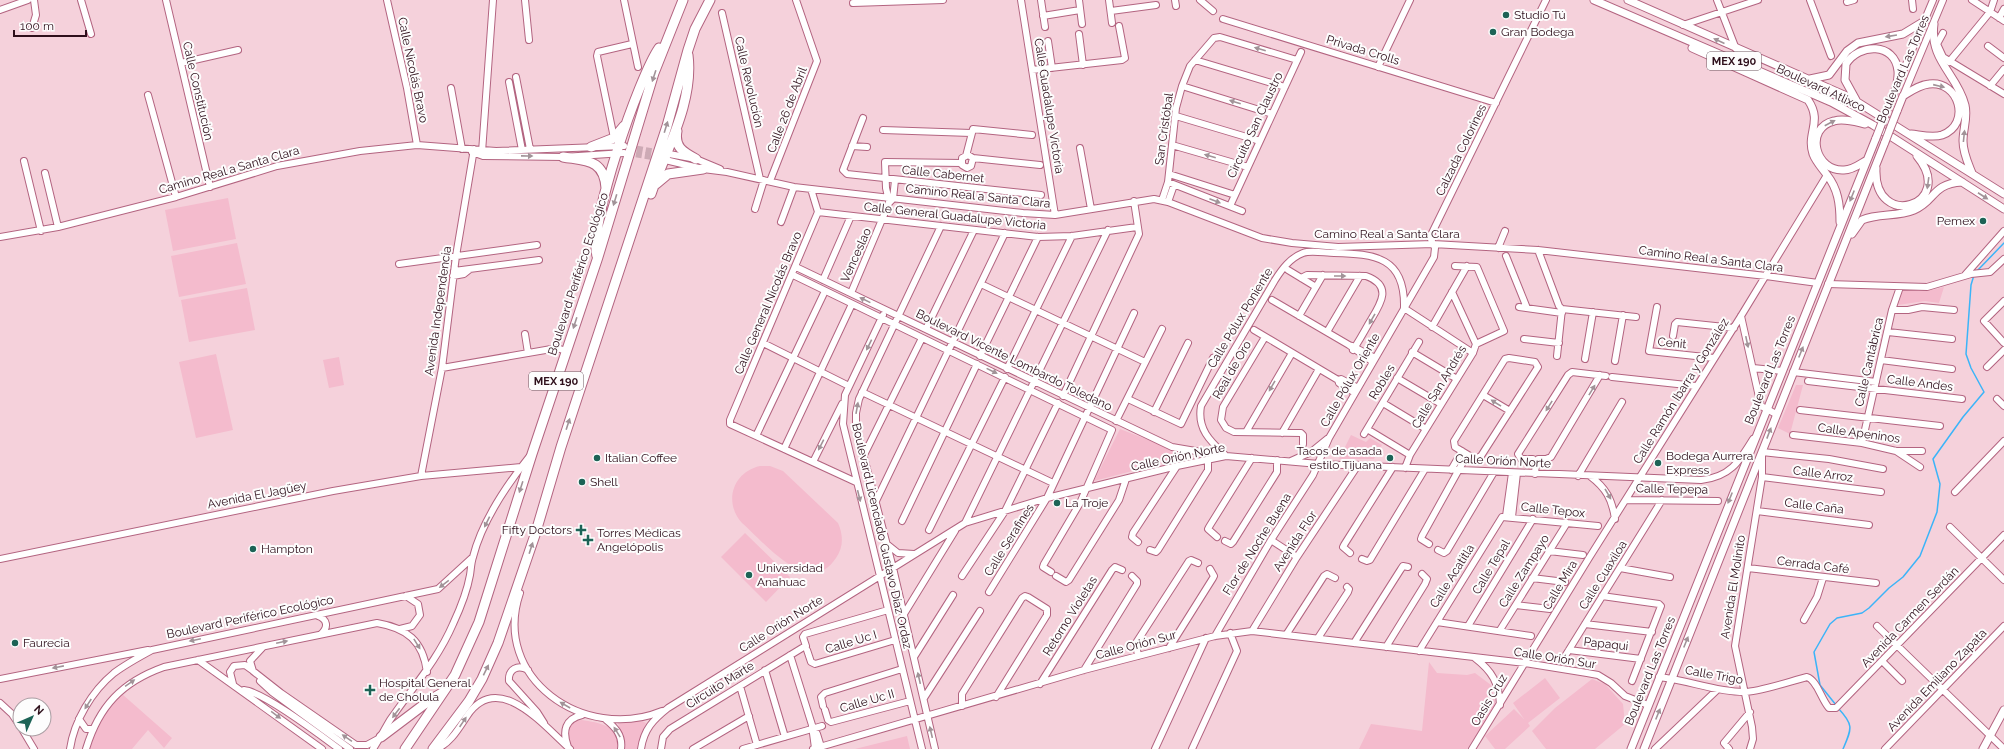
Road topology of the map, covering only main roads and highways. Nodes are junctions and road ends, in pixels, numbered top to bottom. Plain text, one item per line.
1 (683, 0) edge
2 (710, 0) edge
3 (1594, 0) edge
4 (1628, 0) edge
5 (1926, 20) road end
6 (1640, 21) junction
7 (1934, 24) road end
8 (666, 40) junction
9 (688, 50) junction
10 (1808, 79) junction
11 (1857, 102) junction
12 (630, 117) junction
13 (679, 120) junction
14 (1873, 125) junction
15 (1910, 134) junction
16 (591, 147) road end
17 (1911, 150) junction
18 (563, 157) road end
19 (696, 160) road end
20 (1867, 160) junction
21 (1876, 163) junction
22 (703, 169) road end
23 (1972, 174) junction
24 (1963, 182) junction
25 (654, 186) junction
26 (606, 192) junction
27 (2004, 194) edge
28 (2004, 209) edge
29 (1840, 226) junction
30 (1840, 253) junction
31 (598, 257) junction
32 (615, 288) junction
33 (443, 692) junction
34 (2004, 710) edge
35 (381, 737) road end
36 (405, 749) edge
37 (435, 749) edge
38 (1631, 749) edge
39 (1644, 749) edge
40 (1983, 749) edge

1 - 8 highway, Boulevard Periférico Ecológico / MEX 190
2 - 9 highway, MEX 190
3 - 6 main road, Boulevard Atlixco / MEX 190
10 -> 4 main road, Boulevard Atlixco / MEX 190
5 -> 10 main road
6 - 14 main road, Boulevard Atlixco / MEX 190
6 - 29 main road
23 -> 7 main road
8 - 12 highway
8 -> 31 highway, Boulevard Periférico Ecológico / MEX 190
9 - 13 highway
32 -> 9 highway, MEX 190
10 - 11 main road, Boulevard Atlixco / MEX 190
11 - 15 main road, Boulevard Atlixco / MEX 190
11 - 20 main road, Boulevard Las Torres, bridge
12 - 16 highway
12 - 26 highway
13 - 19 highway
13 - 25 highway
14 - 17 main road, Boulevard Atlixco / MEX 190
20 -> 14 main road
21 -> 15 main road, Boulevard Las Torres, bridge
15 - 23 main road, Boulevard Atlixco / MEX 190
17 -> 21 main road
17 - 24 main road, Boulevard Atlixco / MEX 190
18 - 26 highway
20 -> 29 main road, Boulevard Las Torres
21 - 30 main road, Boulevard Las Torres
22 - 25 highway
23 - 27 main road, Boulevard Atlixco / MEX 190
24 -> 28 main road, Boulevard Atlixco / MEX 190
24 - 30 main road
25 - 32 highway
26 - 31 highway
29 -> 38 main road, Boulevard Las Torres
39 -> 30 main road, Boulevard Las Torres
31 -> 33 highway, Boulevard Periférico Ecológico / MEX 190
37 -> 32 highway, MEX 190
33 - 35 highway
33 - 36 highway, Boulevard Periférico Ecológico / MEX 190
34 - 40 main road

